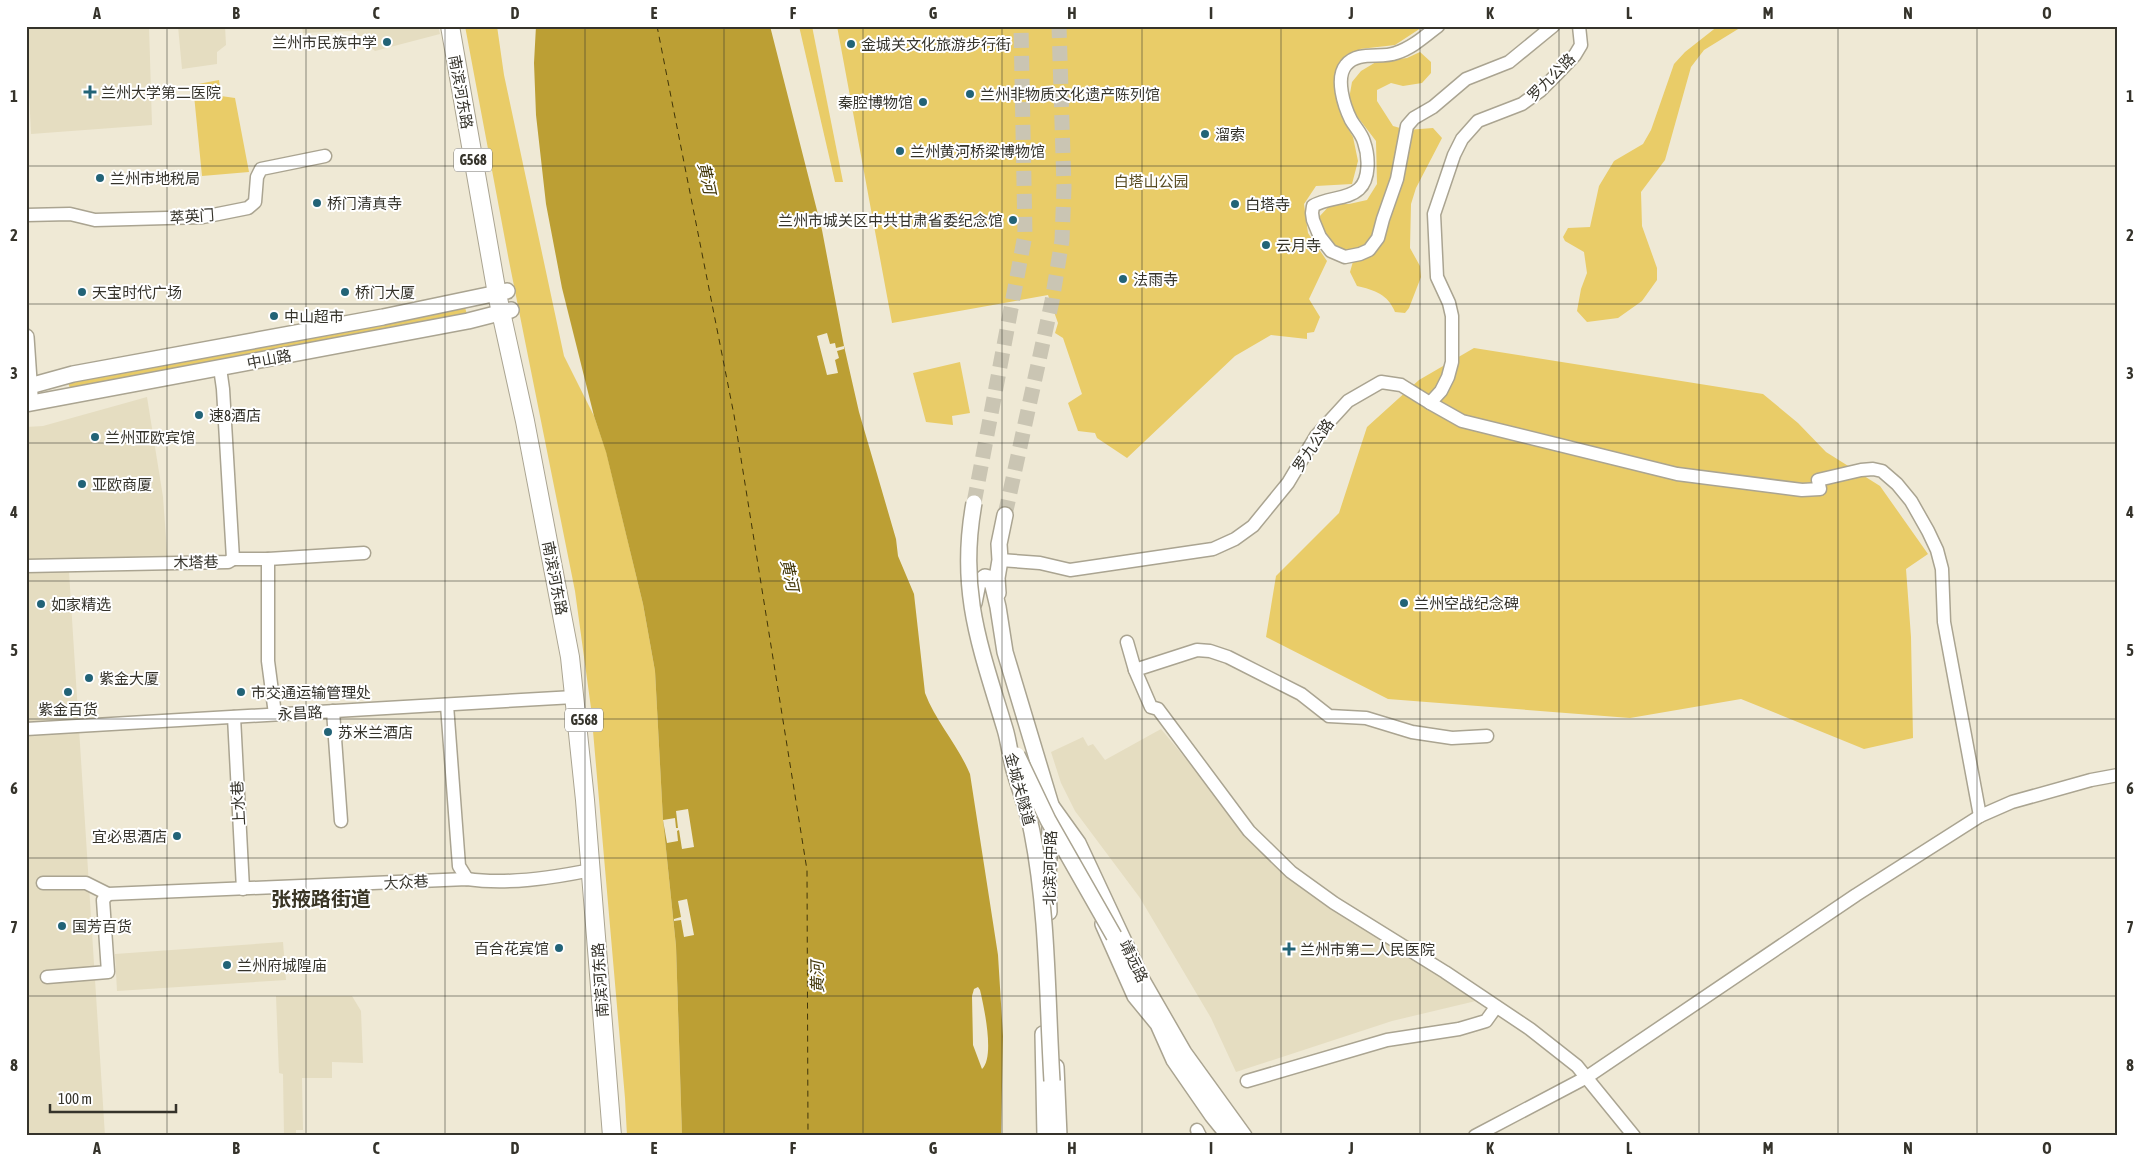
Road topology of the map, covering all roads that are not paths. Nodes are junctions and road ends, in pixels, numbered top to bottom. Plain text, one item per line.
1 (450, 26) edge
2 (461, 26) edge
3 (1438, 26) edge
4 (1553, 26) edge
5 (1579, 26) edge
6 (325, 156) dead end
7 (26, 215) edge
8 (502, 292) junction
9 (506, 312) junction
10 (26, 337) edge
11 (220, 368) junction
12 (28, 380) edge
13 (28, 403) edge
14 (1430, 403) junction
15 (974, 503) tunnel mouth
16 (1005, 515) tunnel mouth
17 (364, 552) dead end
18 (233, 558) junction
19 (268, 559) junction
20 (1000, 560) junction
21 (26, 566) edge
22 (998, 607) junction
23 (1127, 642) dead end
24 (1135, 670) junction
25 (574, 698) junction
26 (447, 704) junction
27 (333, 711) junction
28 (275, 714) junction
29 (234, 717) junction
30 (26, 729) edge
31 (1006, 731) junction
32 (1487, 736) dead end
33 (2118, 775) edge
34 (1025, 802) junction
35 (1051, 805) junction
36 (1980, 816) junction
37 (341, 821) dead end
38 (1051, 829) junction
39 (591, 870) junction
40 (467, 879) junction
41 (43, 883) dead end
42 (243, 889) junction
43 (108, 894) junction
44 (48, 977) dead end
45 (1496, 1008) junction
46 (1158, 1024) junction
47 (1588, 1077) junction
48 (1247, 1081) dead end
49 (612, 1136) edge
50 (619, 1136) edge
51 (1045, 1136) edge
52 (1052, 1136) edge
53 (1059, 1136) edge
54 (1229, 1136) edge
55 (1244, 1136) edge
56 (1475, 1136) edge
57 (1634, 1136) edge

1 - 8 highway, 南滨河东路 / G568
2 - 8 highway, 南滨河东路 / G568
3 - 4 street
5 - 14 street, 罗九公路
6 - 7 street, 萃英门
8 - 9 highway, 南滨河东路 / G568
8 - 12 main road, 中山路
9 - 11 main road, 中山路
9 - 25 highway, 南滨河东路 / G568
9 - 50 highway, 南滨河东路 / G568
10 - 12 main road
11 - 13 main road, 中山路
11 - 18 street, 木塔巷
12 - 13 main road
14 - 20 street, 罗九公路
14 - 36 street
15 - 31 main road, 金城关隧道, bridge
16 - 20 main road
17 - 19 street
18 - 19 street
18 - 21 street, 木塔巷
19 - 28 street
20 - 22 main road
22 - 34 main road
22 - 35 main road, 北滨河中路
23 - 24 street
24 - 32 street
24 - 45 street
25 - 26 street, 永昌路
25 - 39 highway, 南滨河东路 / G568
26 - 27 street, 永昌路
26 - 40 street
27 - 28 street, 永昌路
27 - 37 street
28 - 29 street, 永昌路
29 - 30 street, 永昌路
29 - 42 street, 上水巷
31 - 46 main road, bridge
31 - 52 main road, 金城关隧道, bridge
33 - 36 street
34 - 35 main road
34 - 38 main road, 靖远路
34 - 51 main road
35 - 38 main road, 北滨河中路
35 - 55 main road, 靖远路
36 - 47 street
38 - 46 main road, 靖远路
38 - 53 main road, 北滨河中路
39 - 40 street, 大众巷
39 - 49 highway, 南滨河东路 / G568
40 - 42 street, 大众巷
41 - 43 street, 大众巷
42 - 43 street, 大众巷
43 - 44 street
45 - 47 street
45 - 48 street
46 - 54 main road, 靖远路
47 - 56 street
47 - 57 street

